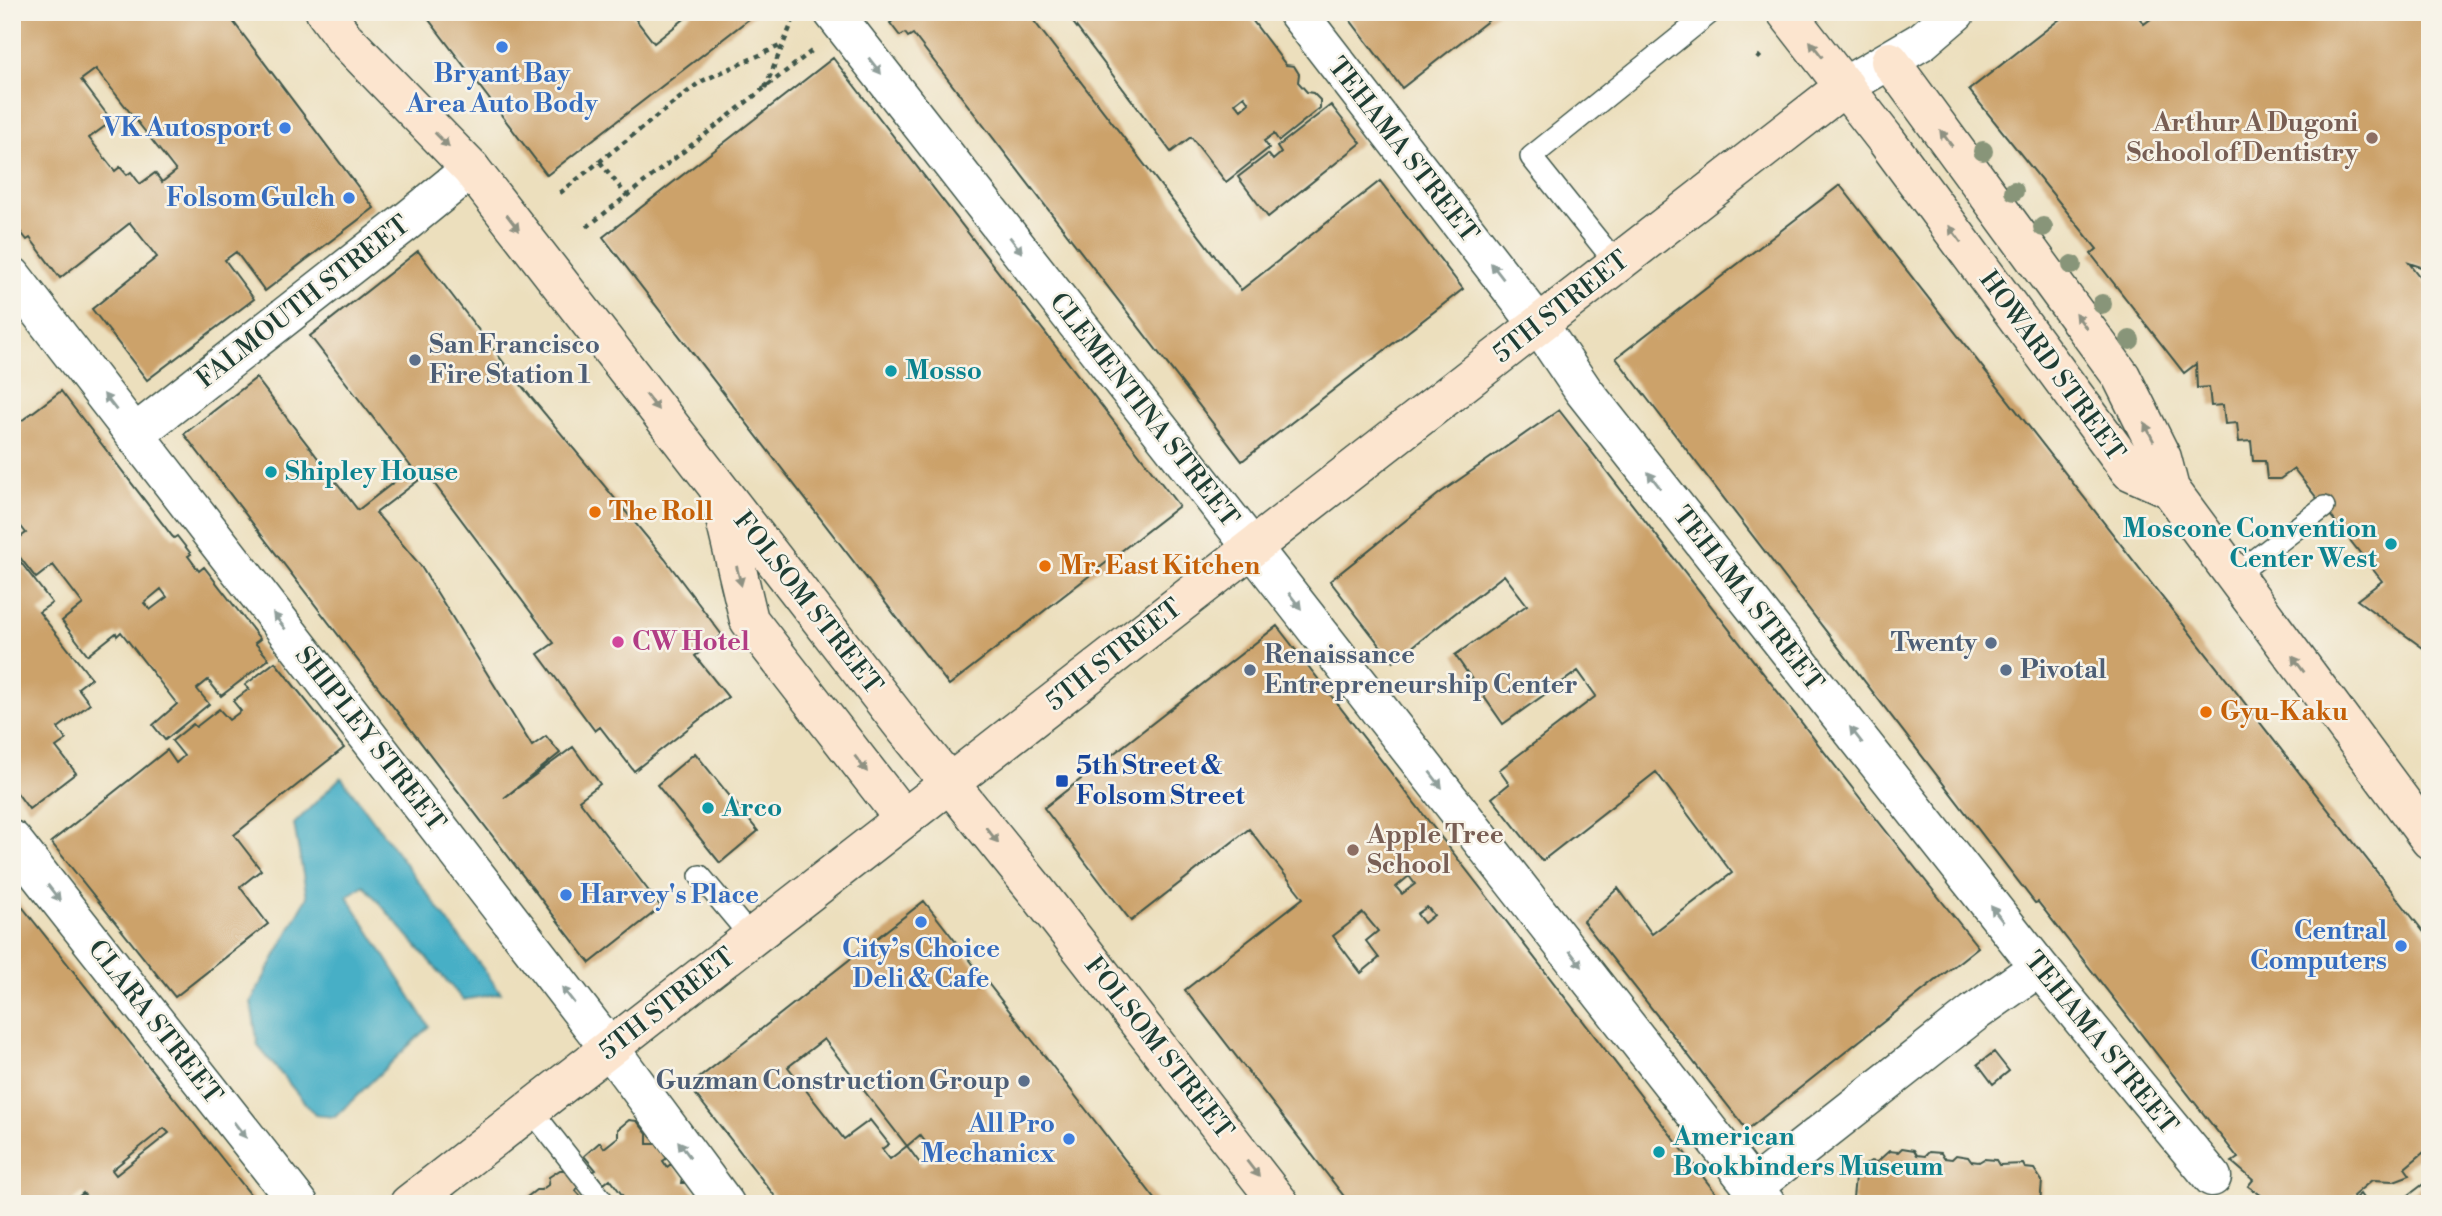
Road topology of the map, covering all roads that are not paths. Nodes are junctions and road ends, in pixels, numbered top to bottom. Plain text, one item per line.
1 (325, 12) edge
2 (1297, 12) edge
3 (1711, 12) edge
4 (1786, 12) edge
5 (1956, 12) edge
6 (839, 19) edge
7 (1890, 61) junction
8 (1845, 86) junction
9 (471, 169) junction
10 (1616, 263) junction
11 (12, 276) edge
12 (1539, 325) junction
13 (135, 434) junction
14 (717, 486) junction
15 (2170, 489) junction
16 (2323, 508) dead end
17 (1253, 548) junction
18 (2233, 577) junction
19 (949, 782) junction
20 (903, 818) junction
21 (12, 839) edge
22 (2430, 840) edge
23 (700, 876) dead end
24 (752, 939) junction
25 (2039, 967) junction
26 (610, 1049) junction
27 (531, 1110) junction
28 (2212, 1177) dead end
29 (1760, 1195) edge
30 (420, 1200) edge
31 (299, 1204) edge
32 (605, 1204) edge
33 (725, 1204) edge
34 (1280, 1204) edge

1 -> 9 main road, FOLSOM STREET
12 -> 2 street, TEHAMA STREET
3 - 10 lane
8 -> 4 main road, HOWARD STREET
5 - 7 street, 5TH STREET
6 -> 17 street, CLEMENTINA STREET
7 - 8 street, 5TH STREET
15 -> 7 main road
8 - 10 main road, 5TH STREET
15 -> 8 main road, HOWARD STREET
9 - 13 street, FALMOUTH STREET
9 -> 14 main road, FOLSOM STREET
10 - 12 main road, 5TH STREET
13 -> 11 street, SHIPLEY STREET
12 - 17 main road, 5TH STREET
25 -> 12 street, TEHAMA STREET
26 -> 13 street, SHIPLEY STREET
14 - 19 main road, FOLSOM STREET
14 -> 20 main road
15 - 18 main road
16 - 18 lane
17 - 19 main road, 5TH STREET
17 -> 29 street, CLEMENTINA STREET
22 -> 18 main road
19 - 20 main road, 5TH STREET
19 -> 34 main road, FOLSOM STREET
20 - 24 main road, 5TH STREET
21 -> 31 street, CLARA STREET
23 - 24 lane
24 - 26 main road, 5TH STREET
25 - 28 street, TEHAMA STREET
25 - 29 street
26 - 27 main road, 5TH STREET
33 -> 26 street, SHIPLEY STREET
27 - 30 main road, 5TH STREET
27 - 32 lane

